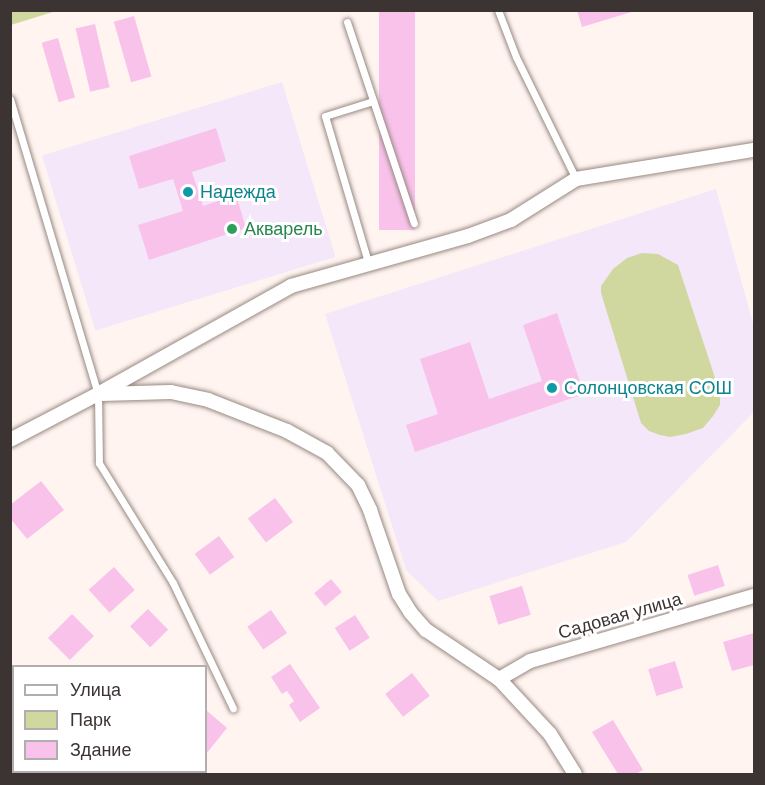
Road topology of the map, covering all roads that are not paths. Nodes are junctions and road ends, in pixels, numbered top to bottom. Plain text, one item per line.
1 (498, 10) edge
2 (347, 22) dead end
3 (10, 99) edge
4 (374, 101) junction
5 (754, 150) edge
6 (576, 179) junction
7 (414, 223) dead end
8 (368, 262) junction
9 (98, 394) junction
10 (10, 440) edge
11 (754, 596) edge
12 (499, 679) junction
13 (233, 708) dead end
14 (575, 774) edge

1 - 6 lane
2 - 4 lane
3 - 9 lane
4 - 7 lane
4 - 8 lane
5 - 6 street
6 - 8 street
8 - 9 street
9 - 10 street
9 - 12 street
9 - 13 lane
11 - 12 street, Садовая улица
12 - 14 street

